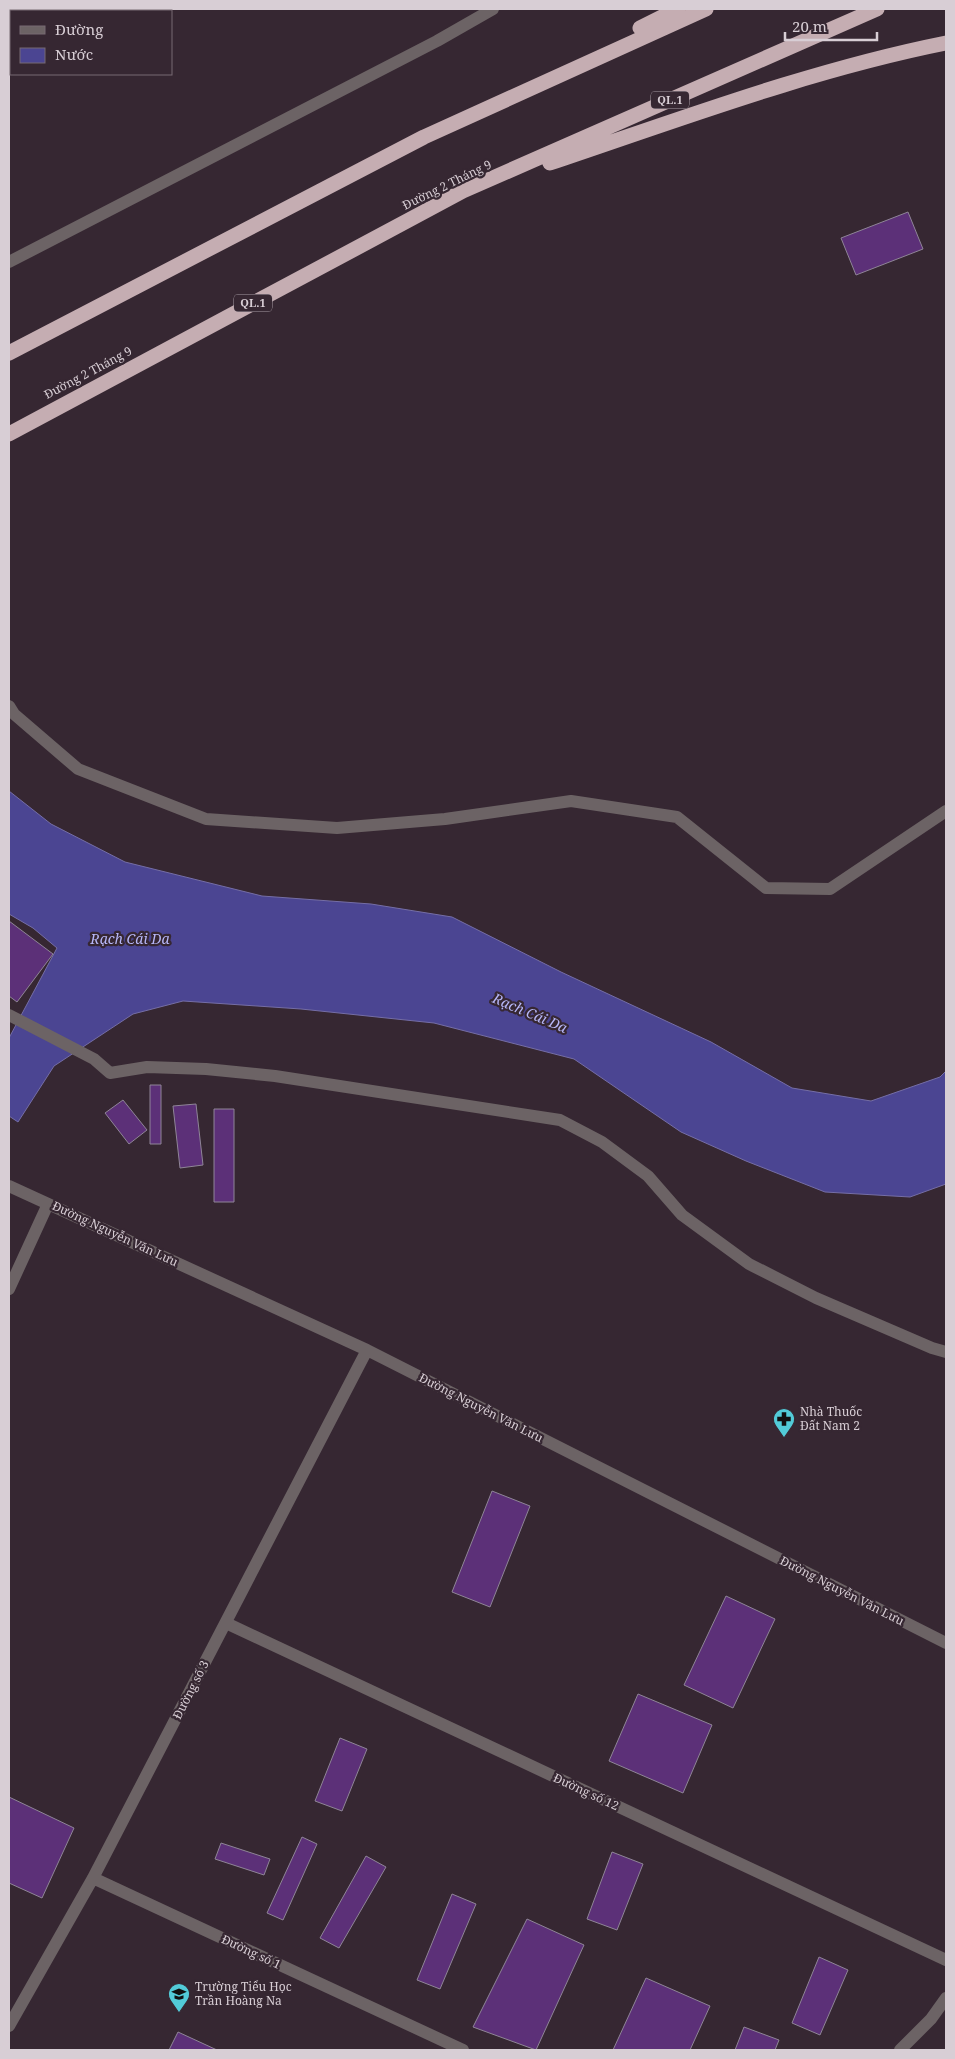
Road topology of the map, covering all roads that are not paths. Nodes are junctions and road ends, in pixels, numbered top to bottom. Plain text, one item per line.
1 (493, 9) edge
2 (678, 9) edge
3 (706, 9) edge
4 (877, 9) edge
5 (946, 43) edge
6 (424, 137) junction
7 (464, 192) junction
8 (9, 262) edge
9 (9, 353) edge
10 (9, 434) edge
11 (9, 706) edge
12 (946, 811) edge
13 (9, 1015) edge
14 (9, 1186) edge
15 (48, 1204) junction
16 (9, 1288) edge
17 (368, 1350) junction
18 (946, 1352) edge
19 (226, 1623) junction
20 (946, 1643) edge
21 (93, 1878) junction
22 (946, 1960) edge
23 (946, 1998) edge
24 (9, 2026) edge
25 (463, 2050) edge
26 (900, 2050) edge

1 - 8 street
2 - 6 highway
3 - 6 highway
4 - 7 highway, Đường 2 Tháng 9 / QL.1
5 - 7 highway
6 - 9 highway
7 - 10 highway, Đường 2 Tháng 9 / QL.1
11 - 12 street
13 - 18 street
14 - 15 street, Đường Nguyễn Văn Lưu
15 - 16 street
15 - 17 street, Đường Nguyễn Văn Lưu
17 - 19 street, Đường số 3
17 - 20 street, Đường Nguyễn Văn Lưu
19 - 21 street, Đường số 3
19 - 22 street, Đường số 12
21 - 24 street, Đường số 3
21 - 25 street, Đường số 1
23 - 26 street

